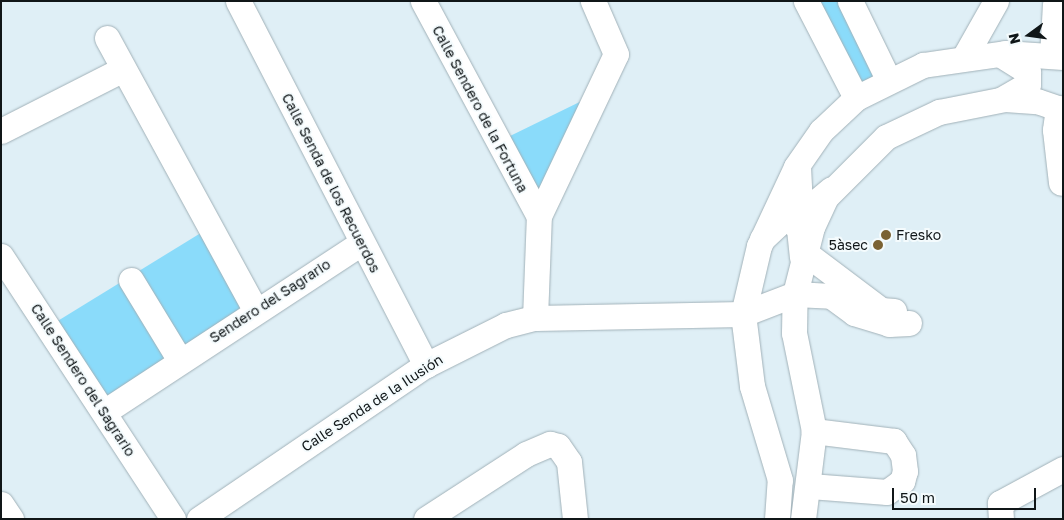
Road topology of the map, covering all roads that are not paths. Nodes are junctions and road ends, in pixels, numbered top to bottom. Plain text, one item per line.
1 (238, 1) edge
2 (423, 1) edge
3 (592, 1) edge
4 (806, 1) edge
5 (996, 1) edge
6 (1055, 4) dead end
7 (857, 6) edge
8 (107, 38) dead end
9 (999, 54) junction
10 (965, 56) junction
11 (1059, 58) edge
12 (121, 70) junction
13 (889, 81) junction
14 (856, 98) junction
15 (1002, 99) junction
16 (1055, 106) edge
17 (1, 131) edge
18 (1040, 158) dead end
19 (798, 162) junction
20 (1061, 183) dead end
21 (838, 184) junction
22 (538, 216) junction
23 (762, 239) junction
24 (361, 243) junction
25 (1, 256) edge
26 (803, 256) junction
27 (131, 280) dead end
28 (795, 294) junction
29 (255, 309) junction
30 (744, 314) junction
31 (535, 318) junction
32 (179, 359) junction
33 (426, 364) junction
34 (104, 412) junction
35 (814, 431) junction
36 (1063, 469) edge
37 (810, 486) junction
38 (1, 504) edge
39 (169, 511) edge
40 (11, 519) edge
41 (199, 519) edge
42 (426, 519) edge
43 (575, 519) edge
44 (777, 519) edge
45 (803, 519) edge
46 (1001, 519) edge

1 - 24 street, Calle Senda de los Recuerdos
2 - 22 street, Calle Sendero de la Fortuna
3 - 22 street
4 - 14 street
5 - 10 street
6 - 11 street
7 - 13 street
8 - 12 street
9 - 10 street
9 - 11 street
9 - 15 street
10 - 13 street
11 - 16 street
12 - 17 street
12 - 29 street
13 - 14 street
14 - 19 street
15 - 16 street
15 - 21 street
16 - 18 street
16 - 20 street
19 - 21 street
19 - 23 street
21 - 26 street
22 - 31 street
23 - 26 street
23 - 30 street
24 - 29 street, Sendero del Sagrario
24 - 33 street, Calle Senda de los Recuerdos
25 - 34 street, Calle Sendero del Sagrario
26 - 28 street
26 - 28 street
27 - 32 street
28 - 30 street, Calle Senda de la Ilusión
28 - 35 street
29 - 32 street, Sendero del Sagrario
30 - 31 street, Calle Senda de la Ilusión
30 - 44 street
31 - 33 street, Calle Senda de la Ilusión
32 - 34 street, Sendero del Sagrario
33 - 41 street, Calle Senda de la Ilusión
34 - 39 street, Calle Sendero del Sagrario
35 - 37 street
35 - 37 street
36 - 46 street
37 - 45 street
38 - 40 street
42 - 43 street

